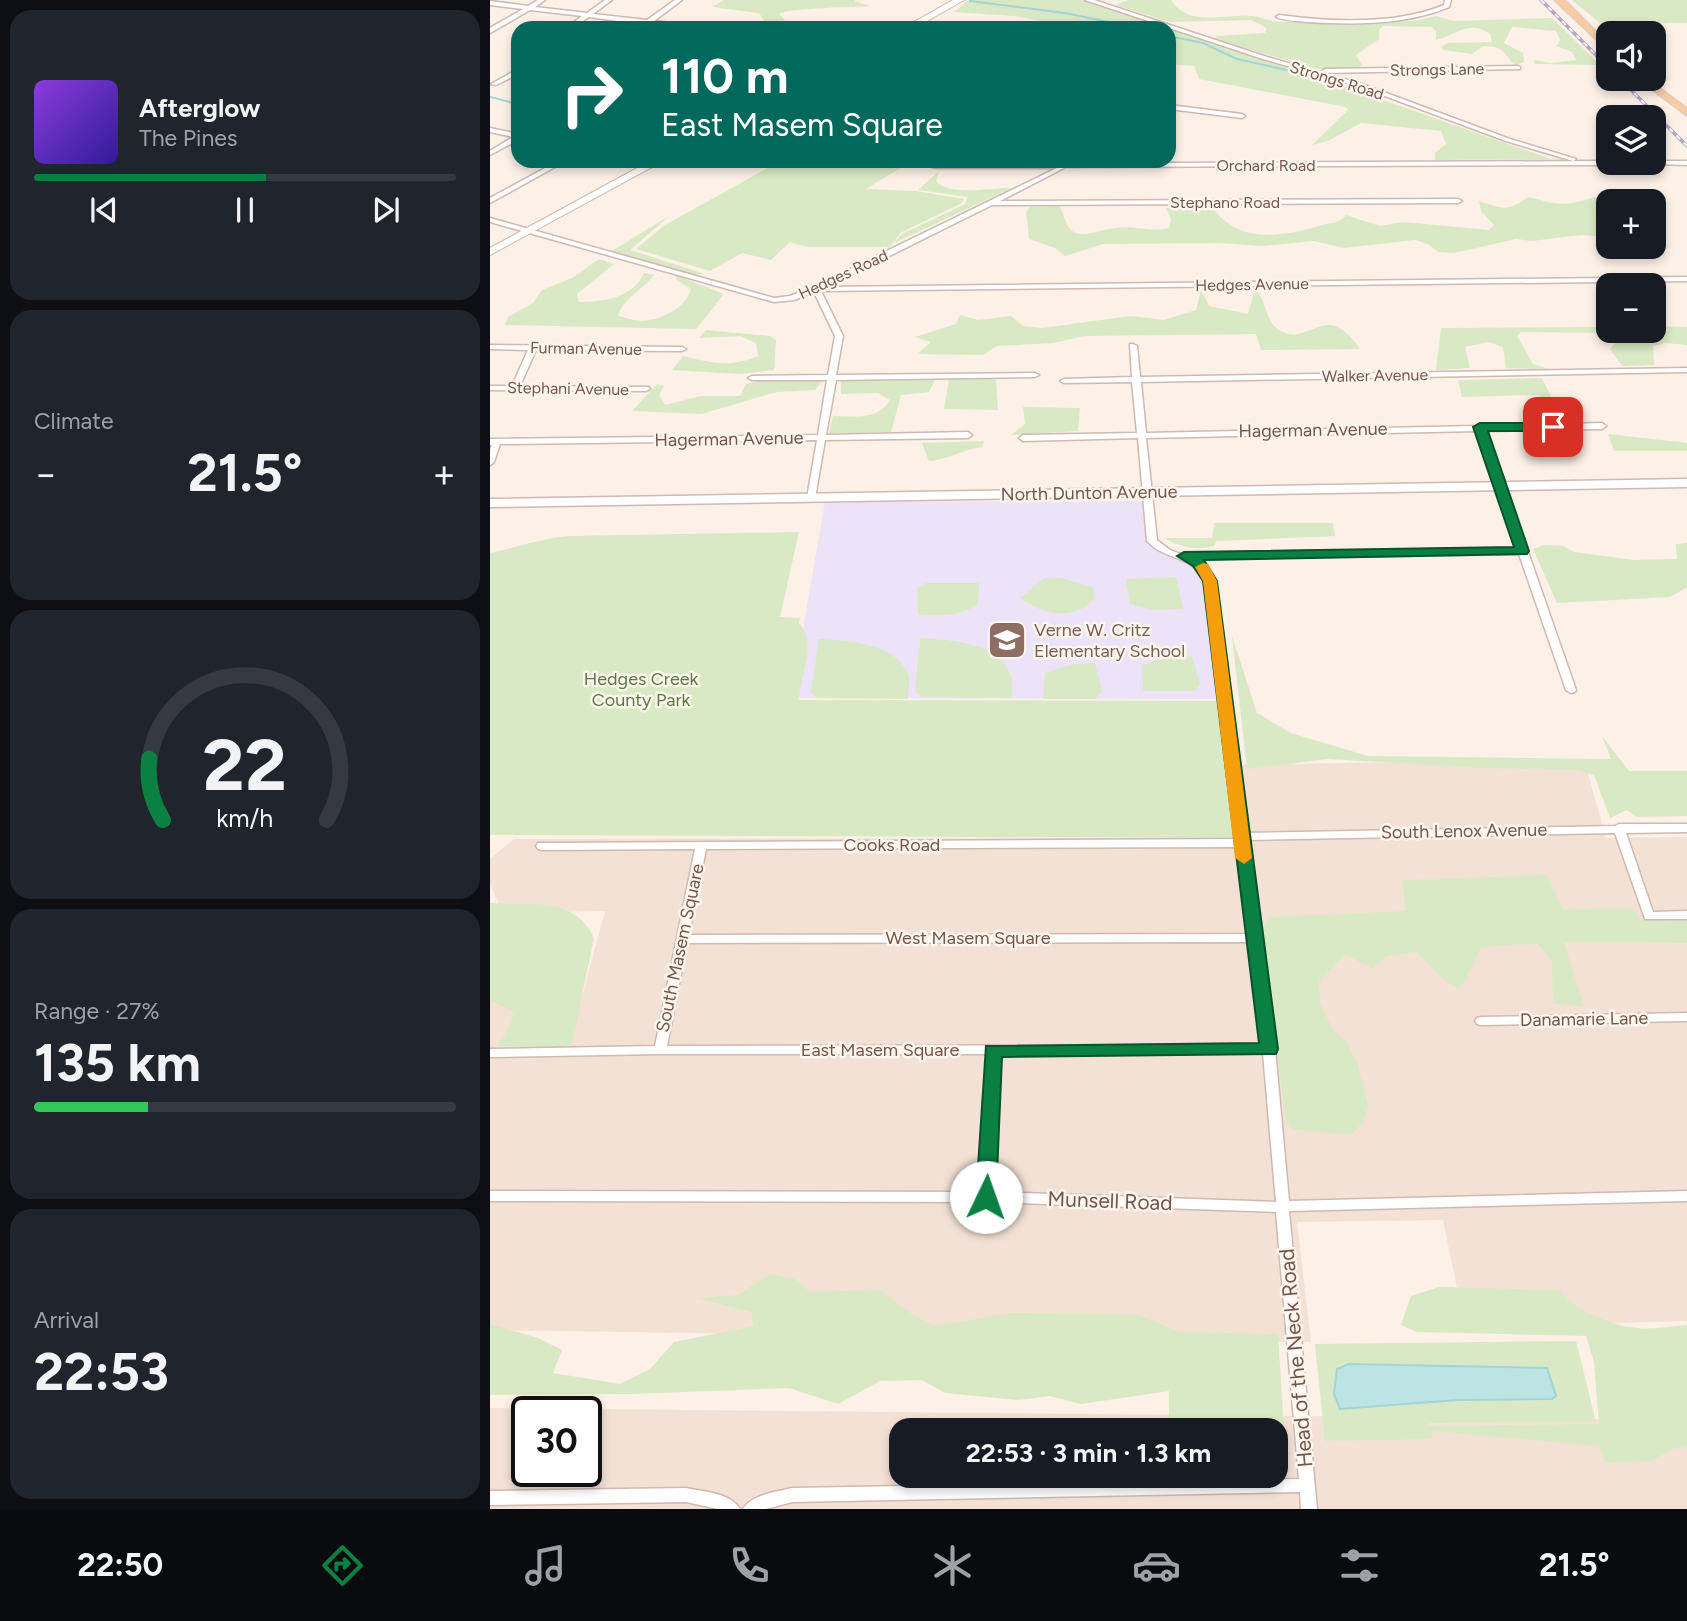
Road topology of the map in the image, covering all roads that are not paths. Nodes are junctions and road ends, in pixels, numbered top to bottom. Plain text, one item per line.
1 (542, 0) edge
2 (610, 0) edge
3 (679, 0) edge
4 (960, 0) edge
5 (1088, 0) edge
6 (1448, 0) edge
7 (1559, 0) edge
8 (490, 3) edge
9 (530, 8) junction
10 (588, 15) junction
11 (1279, 17) dead end
12 (579, 21) edge
13 (639, 21) edge
14 (649, 21) edge
15 (921, 21) edge
16 (1152, 21) edge
17 (1176, 29) edge
18 (491, 30) edge
19 (1596, 36) edge
20 (1518, 68) dead end
21 (1314, 71) junction
22 (510, 76) edge
23 (495, 84) dead end
24 (1659, 91) edge
25 (1176, 108) edge
26 (1687, 113) edge
27 (1242, 116) dead end
28 (490, 130) edge
29 (511, 135) edge
30 (511, 141) edge
31 (491, 153) edge
32 (1585, 163) junction
33 (1596, 163) edge
34 (1666, 163) edge
35 (1687, 163) edge
36 (1176, 165) edge
37 (551, 168) edge
38 (645, 168) edge
39 (1061, 168) edge
40 (490, 201) edge
41 (1458, 201) dead end
42 (991, 203) junction
43 (490, 220) edge
44 (527, 232) junction
45 (490, 252) edge
46 (1687, 279) edge
47 (816, 289) junction
48 (1133, 346) dead end
49 (490, 347) edge
50 (533, 348) junction
51 (682, 349) dead end
52 (1687, 370) edge
53 (1035, 375) dead end
54 (832, 377) junction
55 (752, 378) dead end
56 (1138, 378) junction
57 (1064, 381) dead end
58 (490, 388) edge
59 (515, 388) junction
60 (646, 389) dead end
61 (1602, 426) dead end
62 (1480, 427) junction
63 (1142, 434) junction
64 (968, 435) dead end
65 (820, 438) junction
66 (1023, 438) dead end
67 (494, 442) edge
68 (490, 461) edge
69 (1687, 483) edge
70 (1499, 486) junction
71 (1146, 493) junction
72 (811, 498) junction
73 (490, 503) edge
74 (1522, 551) junction
75 (1184, 556) junction
76 (1571, 690) dead end
77 (1619, 828) junction
78 (1687, 828) edge
79 (1241, 840) junction
80 (542, 846) dead end
81 (701, 846) junction
82 (1687, 915) edge
83 (1254, 937) junction
84 (682, 939) junction
85 (1687, 1017) edge
86 (1481, 1021) dead end
87 (660, 1049) junction
88 (1269, 1049) junction
89 (993, 1050) junction
90 (490, 1053) edge
91 (490, 1196) edge
92 (1687, 1196) edge
93 (986, 1197) junction
94 (1283, 1207) junction
95 (1307, 1485) junction
96 (490, 1497) edge
97 (732, 1509) edge
98 (751, 1509) edge
99 (1309, 1509) edge

1 - 9 street
2 - 10 street
3 - 14 street
4 - 15 main road
5 - 16 street, Strongs Road
6 - 11 street
7 - 19 main road
8 - 9 street
9 - 10 street
9 - 18 street
10 - 12 street
10 - 13 street
17 - 21 street, Strongs Road
20 - 21 street, Strongs Lane
21 - 32 street, Strongs Road
22 - 23 street
24 - 26 main road
25 - 27 street
28 - 29 street
30 - 31 street
32 - 33 street, Orchard Road
32 - 36 street, Orchard Road
34 - 35 street
37 - 40 street
38 - 44 main road
39 - 42 street, Hedges Road
41 - 42 street, Stephano Road
42 - 47 street, Hedges Road
43 - 44 street, Hedges Road
44 - 45 main road
44 - 47 street, Hedges Road
46 - 47 street, Hedges Avenue
47 - 54 street
48 - 56 street
49 - 50 street, Furman Avenue
50 - 51 street, Furman Avenue
50 - 59 street
52 - 56 street, Walker Avenue
53 - 54 street
54 - 55 street
54 - 65 street
56 - 57 street, Walker Avenue
56 - 63 street
58 - 59 street, Stephani Avenue
59 - 60 street, Stephani Avenue
61 - 62 street, Hagerman Avenue
62 - 63 street, Hagerman Avenue
62 - 70 street
63 - 66 street, Hagerman Avenue
63 - 71 street
64 - 65 street, Hagerman Avenue
65 - 67 street, Hagerman Avenue
65 - 72 street
67 - 68 street
69 - 70 street, North Dunton Avenue
70 - 71 street, North Dunton Avenue
70 - 74 street
71 - 72 street, North Dunton Avenue
71 - 75 street, Head of the Neck Road
72 - 73 street, North Dunton Avenue
74 - 75 street
74 - 76 street
75 - 79 street, Head of the Neck Road
77 - 78 street, South Lenox Avenue
77 - 79 street, South Lenox Avenue
77 - 82 street
79 - 81 street, Cooks Road
79 - 83 street, Head of the Neck Road
80 - 81 street, Cooks Road
81 - 84 street, South Masem Square
83 - 84 street, West Masem Square
83 - 88 street, Head of the Neck Road
84 - 87 street, South Masem Square
85 - 86 street, Danamarie Lane
87 - 89 street, East Masem Square
87 - 90 street, East Masem Square
88 - 89 street, East Masem Square
88 - 94 street, Head of the Neck Road
89 - 93 street
91 - 93 street, Munsell Road
92 - 94 street, Munsell Road
93 - 94 street, Munsell Road
94 - 95 street, Head of the Neck Road
95 - 98 street
95 - 99 street, Head of the Neck Road
96 - 97 street

